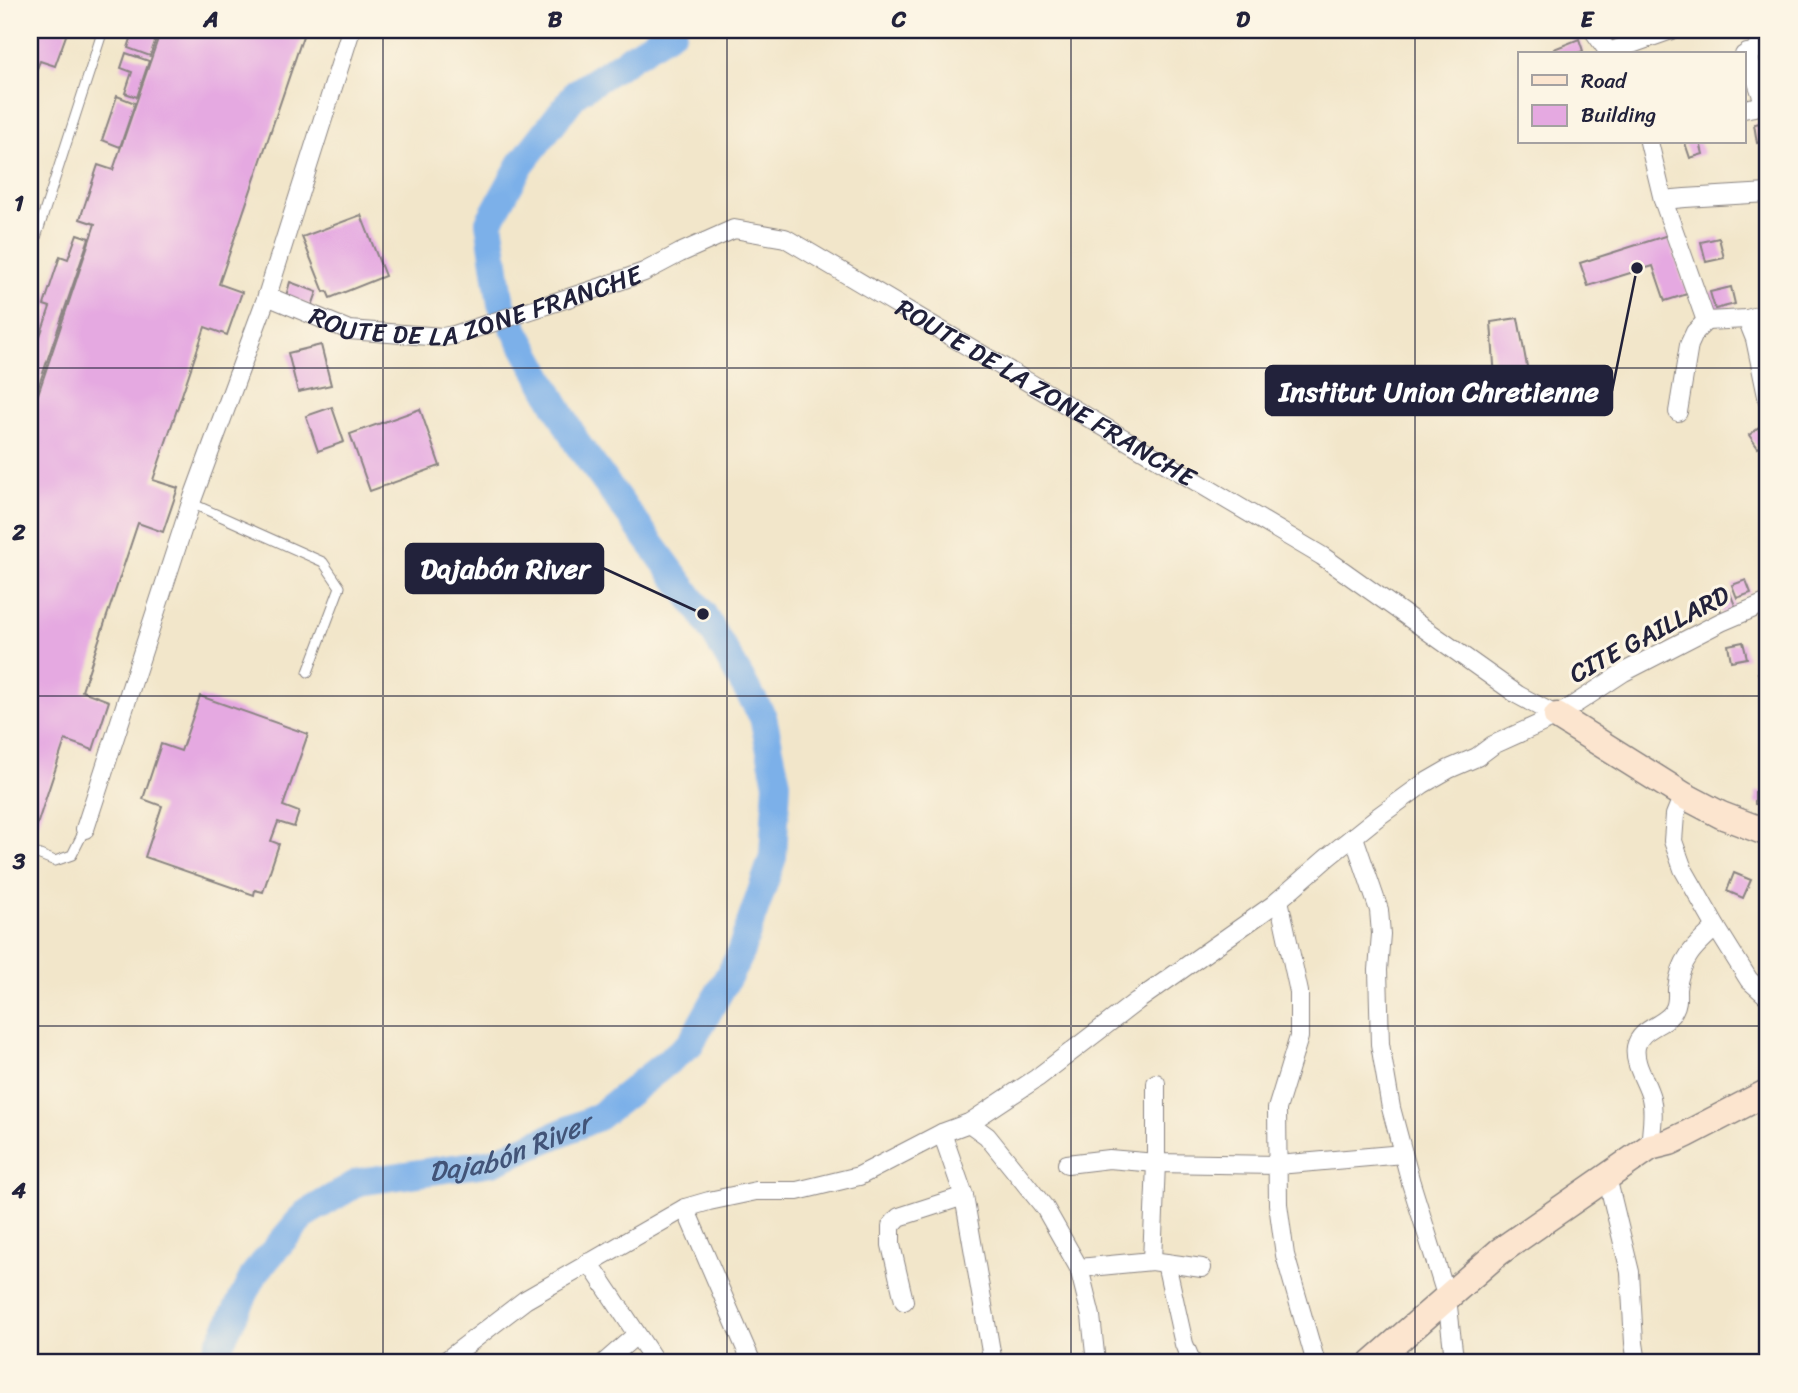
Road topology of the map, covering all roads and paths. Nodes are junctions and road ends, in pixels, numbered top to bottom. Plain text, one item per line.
1 (103, 30) edge
2 (351, 30) edge
3 (1593, 30) edge
4 (1671, 30) edge
5 (1768, 45) edge
6 (1609, 52) edge
7 (1613, 52) edge
8 (1746, 54) edge
9 (1766, 105) edge
10 (1745, 109) edge
11 (1649, 144) edge
12 (1768, 193) edge
13 (1662, 200) junction
14 (30, 256) edge
15 (267, 296) junction
16 (1768, 313) edge
17 (1746, 319) junction
18 (1706, 321) junction
19 (1768, 401) edge
20 (1678, 412) dead end
21 (191, 503) junction
22 (1768, 602) edge
23 (308, 672) dead end
24 (1557, 716) junction
25 (1683, 795) junction
26 (85, 829) joint
27 (1768, 833) edge
28 (1354, 837) junction
29 (30, 851) edge
30 (1279, 900) junction
31 (1716, 927) junction
32 (1768, 998) edge
33 (1156, 1083) dead end
34 (1768, 1092) edge
35 (969, 1123) junction
36 (942, 1133) junction
37 (1650, 1147) junction
38 (1403, 1154) junction
39 (1156, 1163) junction
40 (1067, 1164) dead end
41 (1278, 1165) junction
42 (1607, 1177) junction
43 (964, 1196) junction
44 (685, 1208) junction
45 (589, 1262) junction
46 (1159, 1262) junction
47 (1079, 1268) junction
48 (1202, 1268) dead end
49 (1447, 1298) junction
50 (904, 1300) dead end
51 (636, 1335) junction
52 (987, 1361) edge
53 (443, 1363) edge
54 (604, 1363) edge
55 (656, 1363) edge
56 (752, 1363) edge
57 (1096, 1363) edge
58 (1192, 1363) edge
59 (1316, 1363) edge
60 (1372, 1363) edge
61 (1456, 1363) edge
62 (1637, 1363) edge

1 - 14 lane
2 - 15 street
3 - 6 street
4 - 7 street
5 - 8 street
8 - 9 street
9 - 10 street
11 - 13 street
12 - 13 street
13 - 18 street
15 - 21 street
15 - 24 street, ROUTE DE LA ZONE FRANCHE
16 - 17 street
17 - 18 street
17 - 19 street
18 - 20 street
21 - 23 lane
21 - 26 street
22 - 24 street, CITE GAILLARD
24 - 25 street, ROUTE DE LA ZONE FRANCHE
24 - 28 street, CITE GAILLARD
25 - 27 street, ROUTE DE LA ZONE FRANCHE
25 - 31 street
26 - 29 lane
28 - 30 street, CITE GAILLARD
28 - 38 street
30 - 35 street, CITE GAILLARD
30 - 41 street
31 - 32 street
31 - 37 street
33 - 39 street
34 - 37 street
35 - 36 street, CITE GAILLARD
35 - 47 street
36 - 43 street
36 - 44 street, CITE GAILLARD
37 - 42 street
38 - 41 street
38 - 49 street
39 - 40 street
39 - 41 street
39 - 46 street
41 - 59 street
42 - 49 street
42 - 62 street
43 - 50 street
43 - 52 street
44 - 45 street, CITE GAILLARD
44 - 56 street
45 - 51 street
45 - 53 street, CITE GAILLARD
46 - 47 street
46 - 48 street
46 - 58 street
47 - 57 street
49 - 60 street
49 - 61 street
51 - 54 street
51 - 55 street

